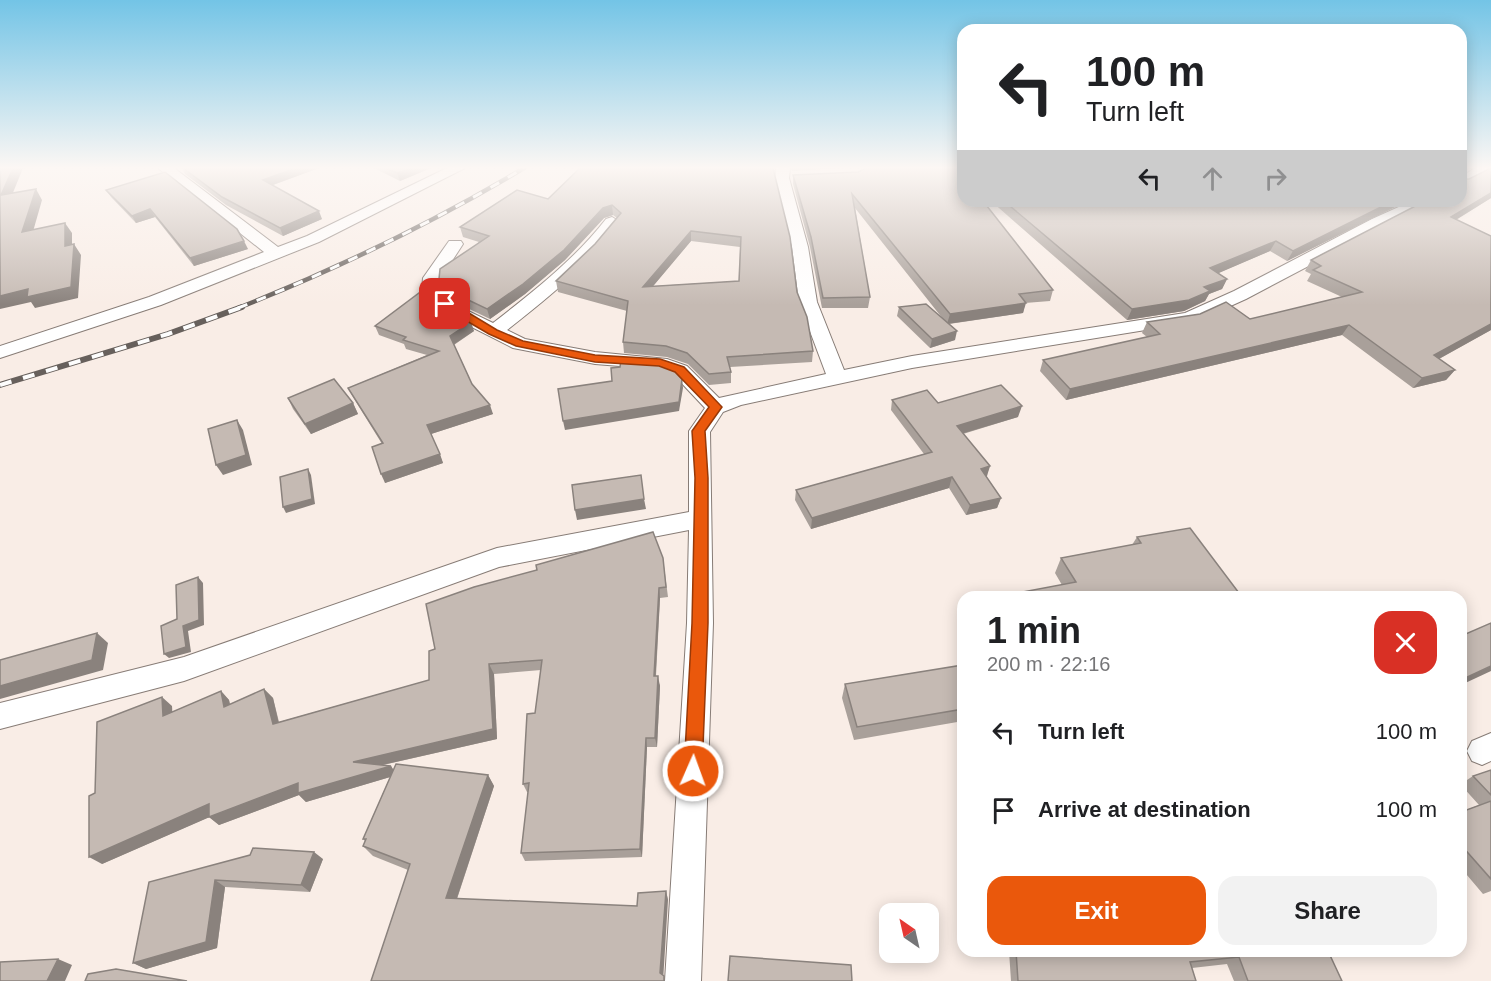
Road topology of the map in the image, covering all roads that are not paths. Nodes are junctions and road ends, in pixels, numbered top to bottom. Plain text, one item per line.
1 (224, 214) edge
2 (365, 214) edge
3 (794, 214) edge
4 (1396, 214) edge
5 (612, 222) edge
6 (455, 244) dead end
7 (275, 253) junction
8 (493, 332) junction
9 (0, 352) edge
10 (838, 379) junction
11 (716, 407) junction
12 (701, 519) junction
13 (0, 716) edge
14 (683, 981) edge

1 - 7 street
2 - 7 street
3 - 10 street
4 - 10 street
5 - 8 street
6 - 8 street
7 - 9 street
8 - 11 street
10 - 11 street
11 - 12 street
12 - 13 street
12 - 14 street

